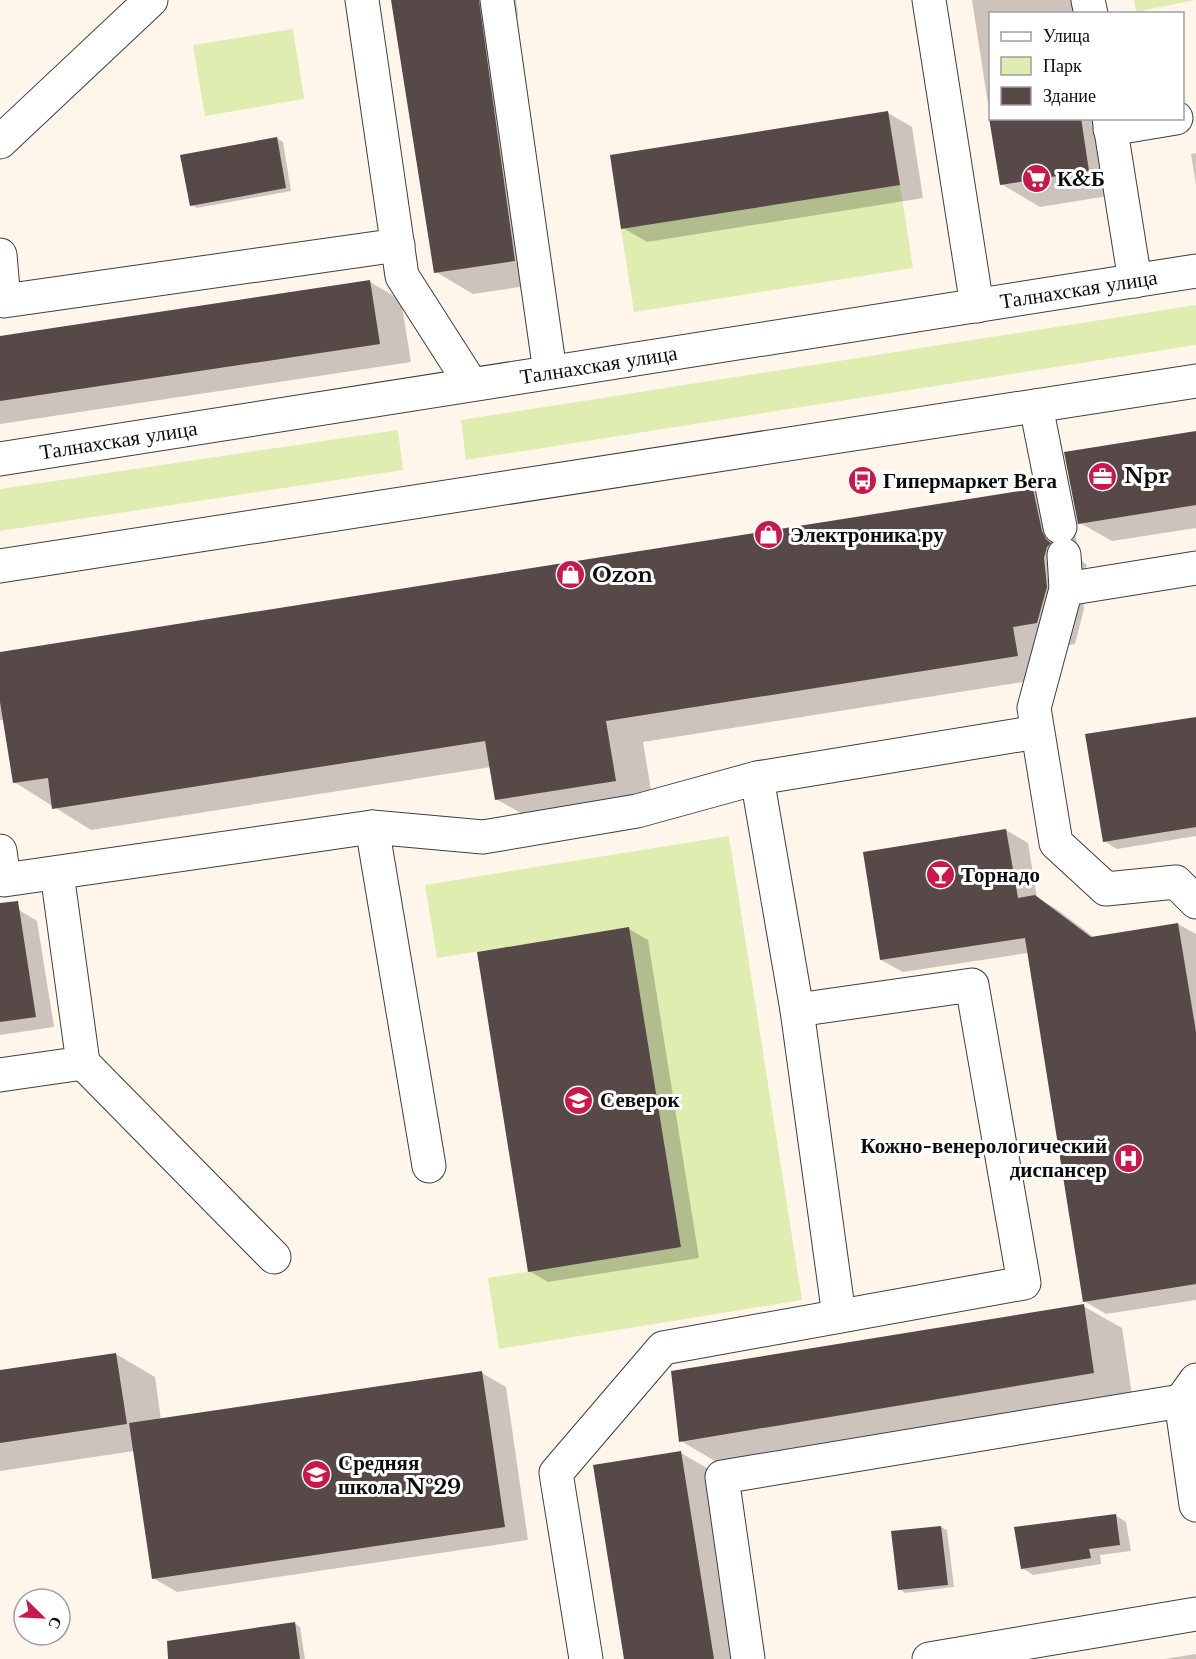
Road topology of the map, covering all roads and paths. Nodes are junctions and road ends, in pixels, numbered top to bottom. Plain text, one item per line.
1 (151, 0) edge
2 (362, 0) edge
3 (497, 0) edge
4 (929, 0) edge
5 (1154, 120) edge
6 (1110, 124) edge
7 (0, 142) edge
8 (398, 245) junction
9 (0, 255) edge
10 (1196, 271) edge
11 (1135, 281) junction
12 (977, 306) junction
13 (550, 372) junction
14 (1196, 381) edge
15 (471, 384) junction
16 (1036, 406) junction
17 (0, 459) edge
18 (0, 566) edge
19 (1196, 568) edge
20 (1066, 589) junction
21 (1038, 732) junction
22 (757, 778) junction
23 (372, 827) junction
24 (0, 851) edge
25 (57, 873) junction
26 (1196, 902) edge
27 (797, 1010) junction
28 (83, 1063) junction
29 (0, 1075) edge
30 (429, 1166) dead end
31 (274, 1257) dead end
32 (839, 1316) junction
33 (1189, 1391) edge
34 (1196, 1505) edge
35 (1196, 1614) edge
36 (586, 1659) edge
37 (748, 1659) edge
38 (929, 1659) edge

1 - 7 street
2 - 8 street
3 - 13 street
4 - 12 street
5 - 6 street
6 - 11 street
8 - 9 street
8 - 15 street
10 - 11 street, Талнахская улица
11 - 12 street, Талнахская улица
12 - 13 street, Талнахская улица
13 - 15 street, Талнахская улица
14 - 16 street
15 - 17 street, Талнахская улица
16 - 18 street
16 - 20 street
19 - 20 street
20 - 21 street
21 - 22 street
21 - 26 street
22 - 23 street
22 - 27 street
23 - 25 street
23 - 30 street
24 - 25 street
25 - 28 street
27 - 32 street
27 - 32 street
28 - 29 street
28 - 31 street
32 - 36 street
33 - 34 street
33 - 37 street
35 - 38 street

